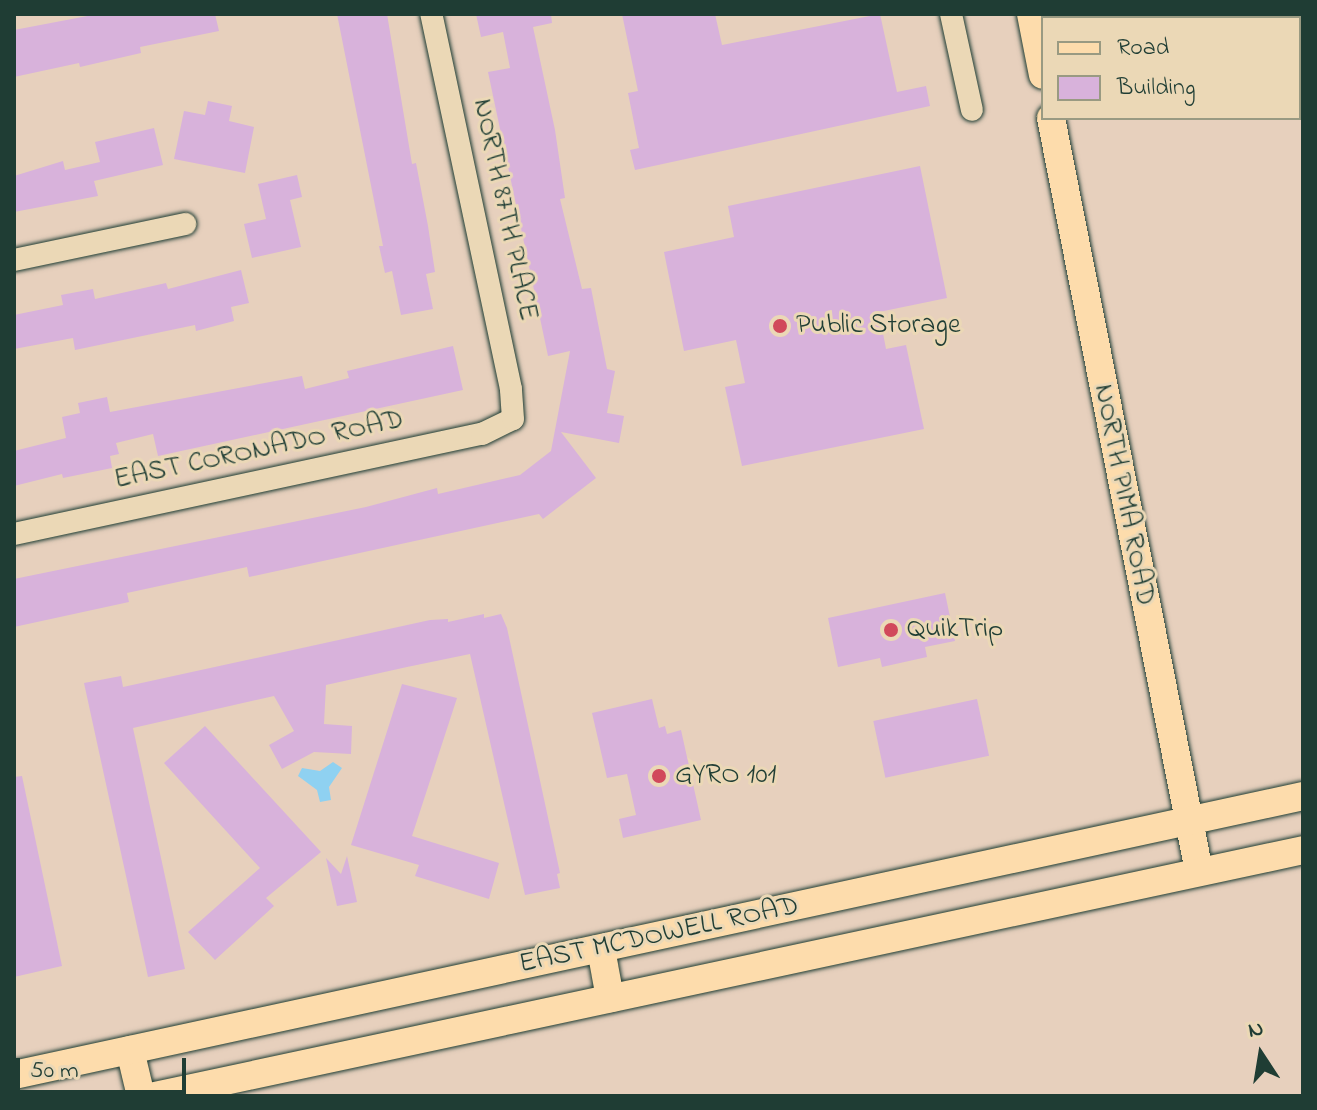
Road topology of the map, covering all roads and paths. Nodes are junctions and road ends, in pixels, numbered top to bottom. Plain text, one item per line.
1 (431, 14) edge
2 (951, 14) edge
3 (1031, 14) edge
4 (1041, 65) edge
5 (972, 110) dead end
6 (1051, 120) edge
7 (185, 224) dead end
8 (14, 260) edge
9 (513, 419) joint
10 (14, 534) edge
11 (1303, 796) edge
12 (1189, 822) junction
13 (1303, 850) edge
14 (1199, 872) junction
15 (601, 949) junction
16 (610, 998) junction
17 (130, 1050) junction
18 (14, 1075) edge
19 (141, 1096) edge
20 (155, 1096) edge

1 - 9 street, NORTH 87TH PLACE
2 - 5 street
3 - 4 main road
6 - 12 main road, NORTH PIMA ROAD
7 - 8 street
9 - 10 street, EAST CORONADO ROAD
11 - 12 main road, EAST MCDOWELL ROAD
12 - 14 main road, NORTH PIMA ROAD
12 - 15 main road, EAST MCDOWELL ROAD
13 - 14 main road, EAST MCDOWELL ROAD
14 - 16 main road, EAST MCDOWELL ROAD
15 - 16 main road
15 - 17 main road, EAST MCDOWELL ROAD
16 - 20 main road, EAST MCDOWELL ROAD
17 - 18 main road, EAST MCDOWELL ROAD
17 - 19 main road

